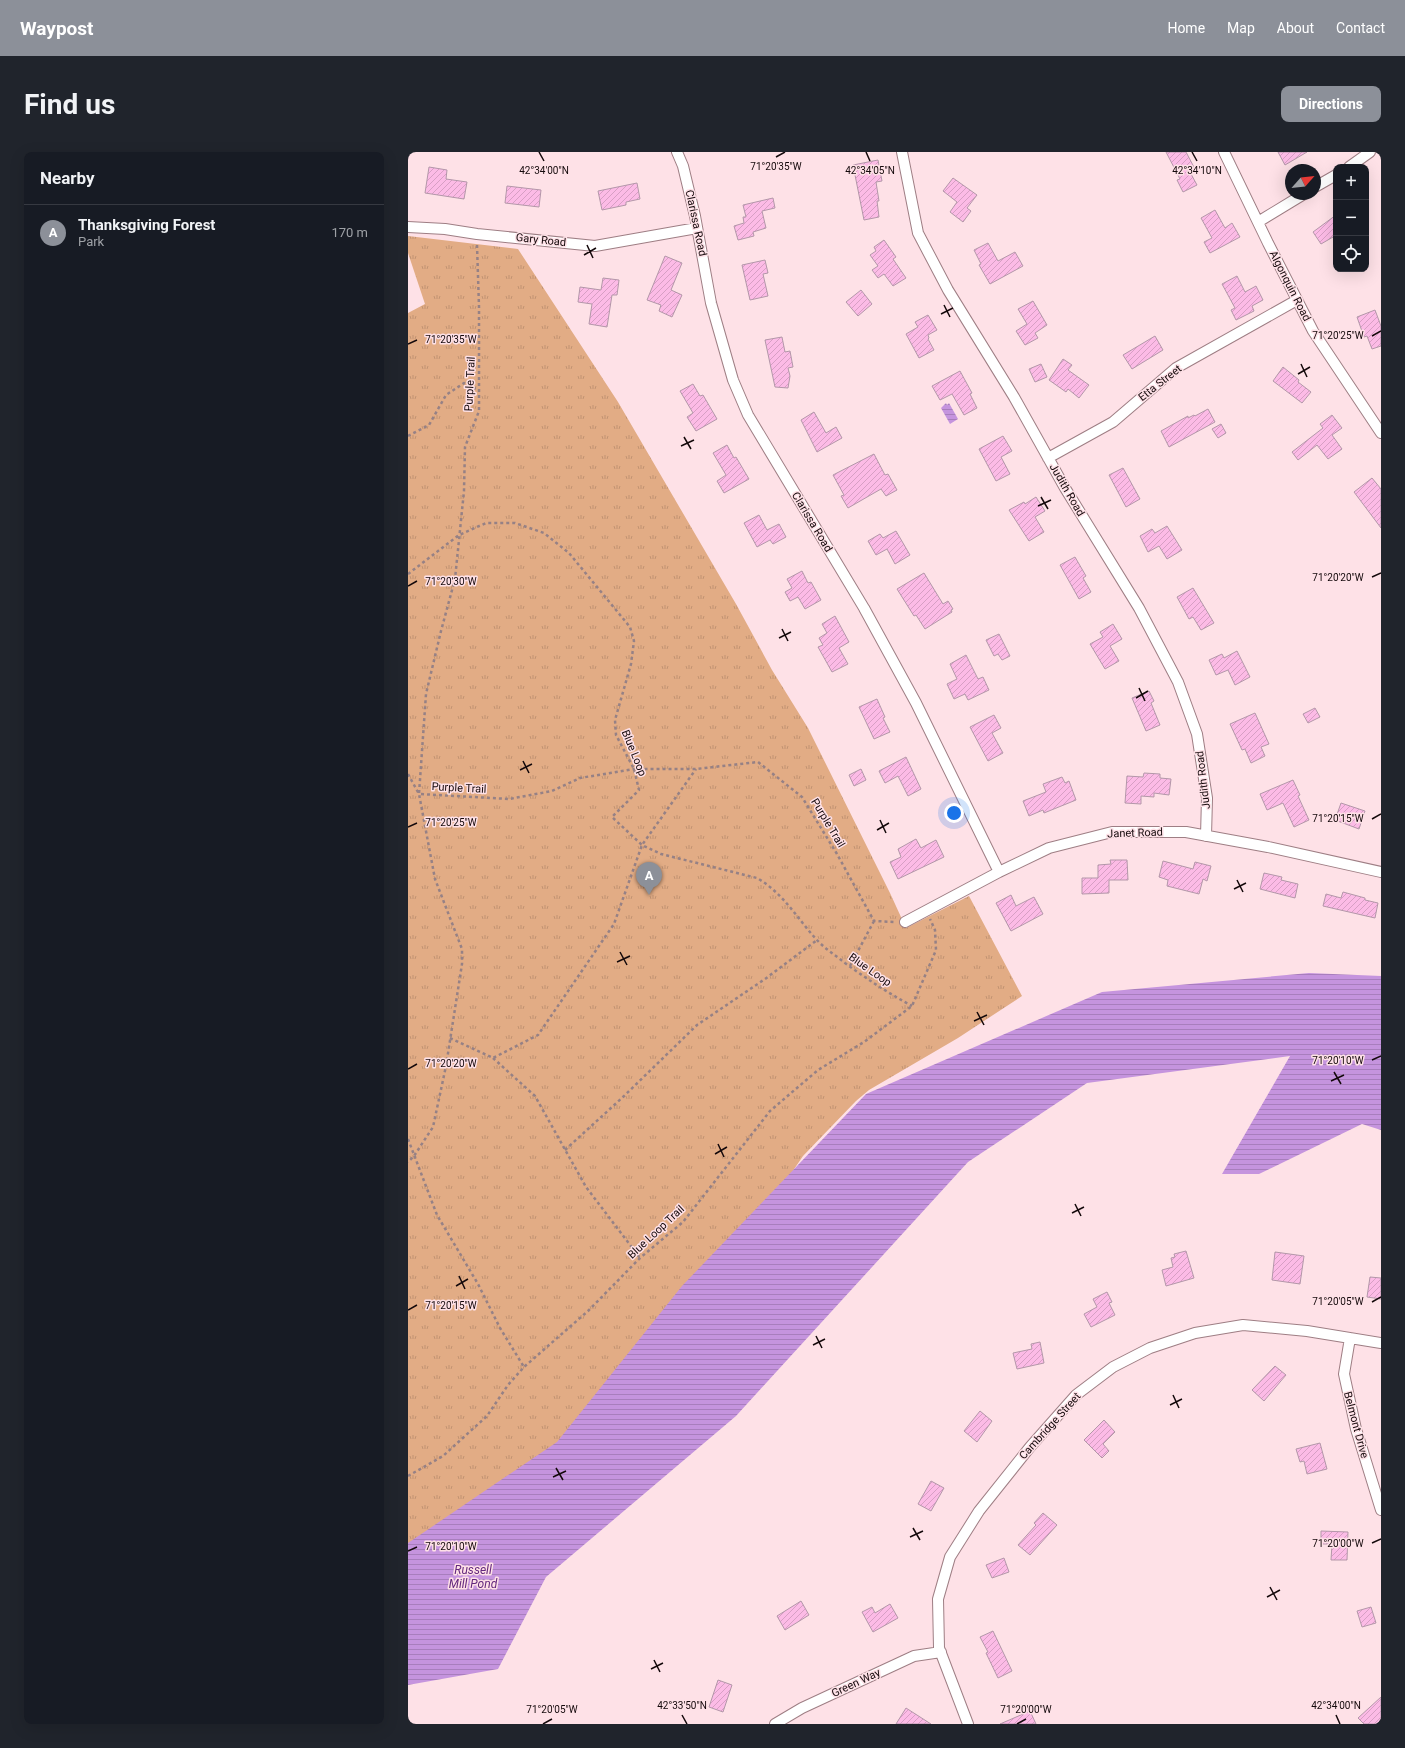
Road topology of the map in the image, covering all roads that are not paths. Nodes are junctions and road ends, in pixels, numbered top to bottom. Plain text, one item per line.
1 (677, 152) edge
2 (902, 152) edge
3 (1224, 152) edge
4 (1370, 152) edge
5 (1353, 164) edge
6 (1333, 177) edge
7 (1321, 184) edge
8 (1294, 200) edge
9 (1258, 222) junction
10 (408, 227) edge
11 (697, 228) junction
12 (1297, 300) junction
13 (1377, 420) edge
14 (1381, 433) edge
15 (1048, 458) junction
16 (1206, 836) junction
17 (999, 872) junction
18 (1381, 872) edge
19 (905, 922) road end
20 (1350, 1338) junction
21 (1381, 1343) edge
22 (1381, 1510) edge
23 (940, 1652) junction
24 (775, 1724) edge
25 (968, 1724) edge

1 - 11 street, Clarissa Road
2 - 15 street, Judith Road
3 - 9 street, Algonquin Road
4 - 5 street
6 - 7 street
8 - 9 street
9 - 12 street, Algonquin Road
10 - 11 street, Gary Road
11 - 17 street, Clarissa Road
12 - 13 street, Algonquin Road
12 - 15 street, Etta Street
13 - 14 street, Algonquin Road
15 - 16 street, Judith Road
16 - 17 street, Janet Road
16 - 18 street, Janet Road
17 - 19 street, Janet Road
20 - 21 street, Cambridge Street
20 - 22 street, Belmont Drive
20 - 23 street, Cambridge Street
23 - 24 street, Green Way
23 - 25 street, Cambridge Street

